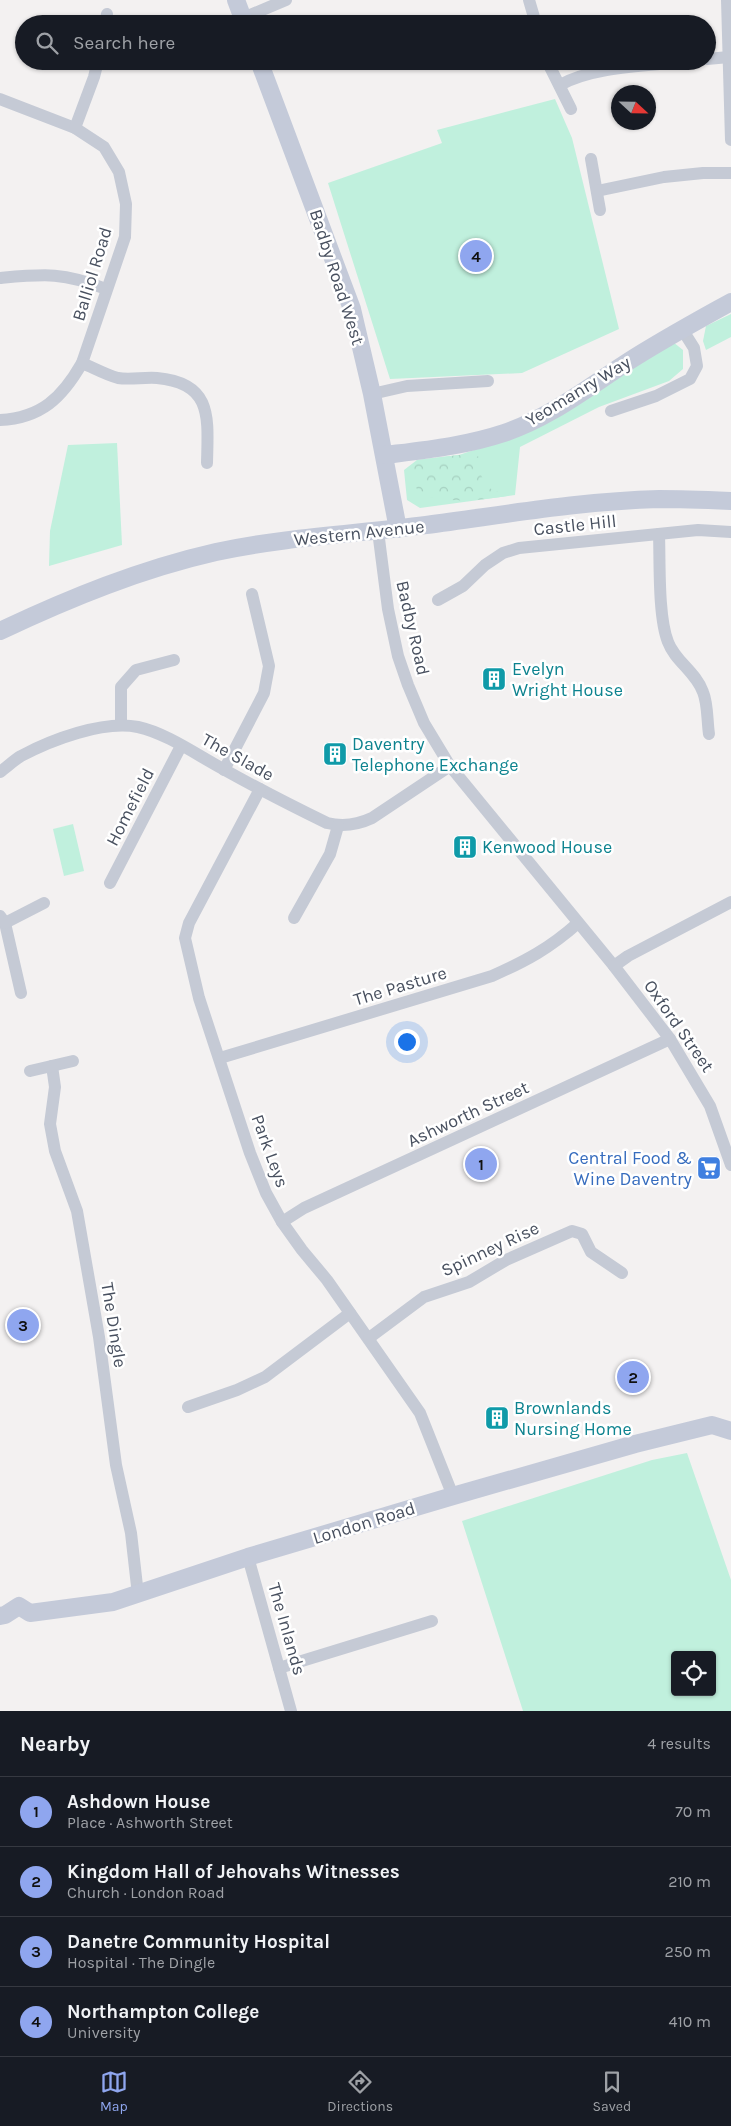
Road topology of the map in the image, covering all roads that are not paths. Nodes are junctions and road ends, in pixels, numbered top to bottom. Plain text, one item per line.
1 (236, 0) edge
2 (286, 0) edge
3 (529, 0) edge
4 (727, 0) edge
5 (242, 15) edge
6 (256, 15) edge
7 (533, 15) edge
8 (729, 56) junction
9 (716, 58) edge
10 (96, 70) edge
11 (262, 70) edge
12 (552, 70) edge
13 (612, 70) edge
14 (560, 85) junction
15 (0, 99) edge
16 (571, 109) dead end
17 (75, 128) junction
18 (731, 140) edge
19 (591, 159) dead end
20 (731, 173) edge
21 (597, 192) junction
22 (600, 210) dead end
23 (0, 278) edge
24 (106, 289) junction
25 (731, 302) edge
26 (682, 328) junction
27 (82, 364) junction
28 (488, 381) dead end
29 (372, 394) junction
30 (611, 410) dead end
31 (0, 420) edge
32 (385, 455) junction
33 (207, 463) dead end
34 (731, 501) edge
35 (398, 529) junction
36 (378, 531) junction
37 (731, 532) edge
38 (659, 534) junction
39 (252, 594) dead end
40 (438, 600) dead end
41 (0, 631) edge
42 (174, 660) dead end
43 (121, 726) junction
44 (709, 734) dead end
45 (181, 746) junction
46 (450, 766) junction
47 (224, 770) junction
48 (0, 772) edge
49 (260, 789) junction
50 (338, 826) junction
51 (110, 883) dead end
52 (731, 902) edge
53 (44, 904) dead end
54 (294, 918) dead end
55 (2, 919) edge
56 (578, 923) junction
57 (614, 966) junction
58 (21, 993) dead end
59 (670, 1038) junction
60 (220, 1058) junction
61 (72, 1060) dead end
62 (52, 1066) junction
63 (30, 1071) dead end
64 (731, 1166) edge
65 (282, 1222) junction
66 (622, 1273) dead end
67 (350, 1313) junction
68 (369, 1338) junction
69 (188, 1407) dead end
70 (731, 1431) edge
71 (453, 1496) junction
72 (248, 1557) junction
73 (141, 1592) junction
74 (0, 1616) edge
75 (432, 1621) dead end
76 (279, 1668) junction
77 (291, 1711) edge

1 - 5 street
2 - 6 street
3 - 7 street
4 - 8 street
8 - 9 street
8 - 18 street
10 - 17 street
11 - 29 street, Badby Road West
12 - 14 street
13 - 14 street
14 - 16 street
15 - 17 street, Balliol Road
17 - 24 street, Balliol Road
19 - 21 street
20 - 21 street
21 - 22 street
23 - 24 street
24 - 27 street, Balliol Road
25 - 26 street, Yeomanry Way
26 - 30 street
26 - 32 street, Yeomanry Way
27 - 31 street, Balliol Road
27 - 33 street
28 - 29 street
29 - 32 street, Badby Road West
32 - 35 street, Badby Road West
34 - 35 street, Western Avenue
35 - 36 street, Western Avenue
36 - 41 street, Western Avenue
36 - 46 street, Badby Road
37 - 38 street, Castle Hill
38 - 40 street, Castle Hill
38 - 44 street
39 - 47 street
42 - 43 street
43 - 45 street, The Slade
43 - 48 street, The Slade
45 - 47 street, The Slade
45 - 51 street, Homefield
46 - 50 street, The Slade
46 - 56 street, Badby Road
47 - 49 street, The Slade
49 - 50 street, The Slade
49 - 60 street, Park Leys
50 - 54 street
52 - 57 street
53 - 55 street
55 - 58 street
56 - 57 street, Badby Road
56 - 60 street, The Pasture
57 - 59 street, Oxford Street
59 - 64 street, Oxford Street
59 - 65 street, Ashworth Street
60 - 65 street, Park Leys
61 - 62 street
62 - 63 street
62 - 73 street, The Dingle
65 - 67 street, Park Leys
66 - 68 street, Spinney Rise
67 - 68 street, Park Leys
67 - 69 street
68 - 71 street, Park Leys
70 - 71 street, London Road
71 - 72 street, London Road
72 - 73 street, London Road
72 - 76 street, The Inlands
73 - 74 street, London Road
75 - 76 street
76 - 77 street, The Inlands

